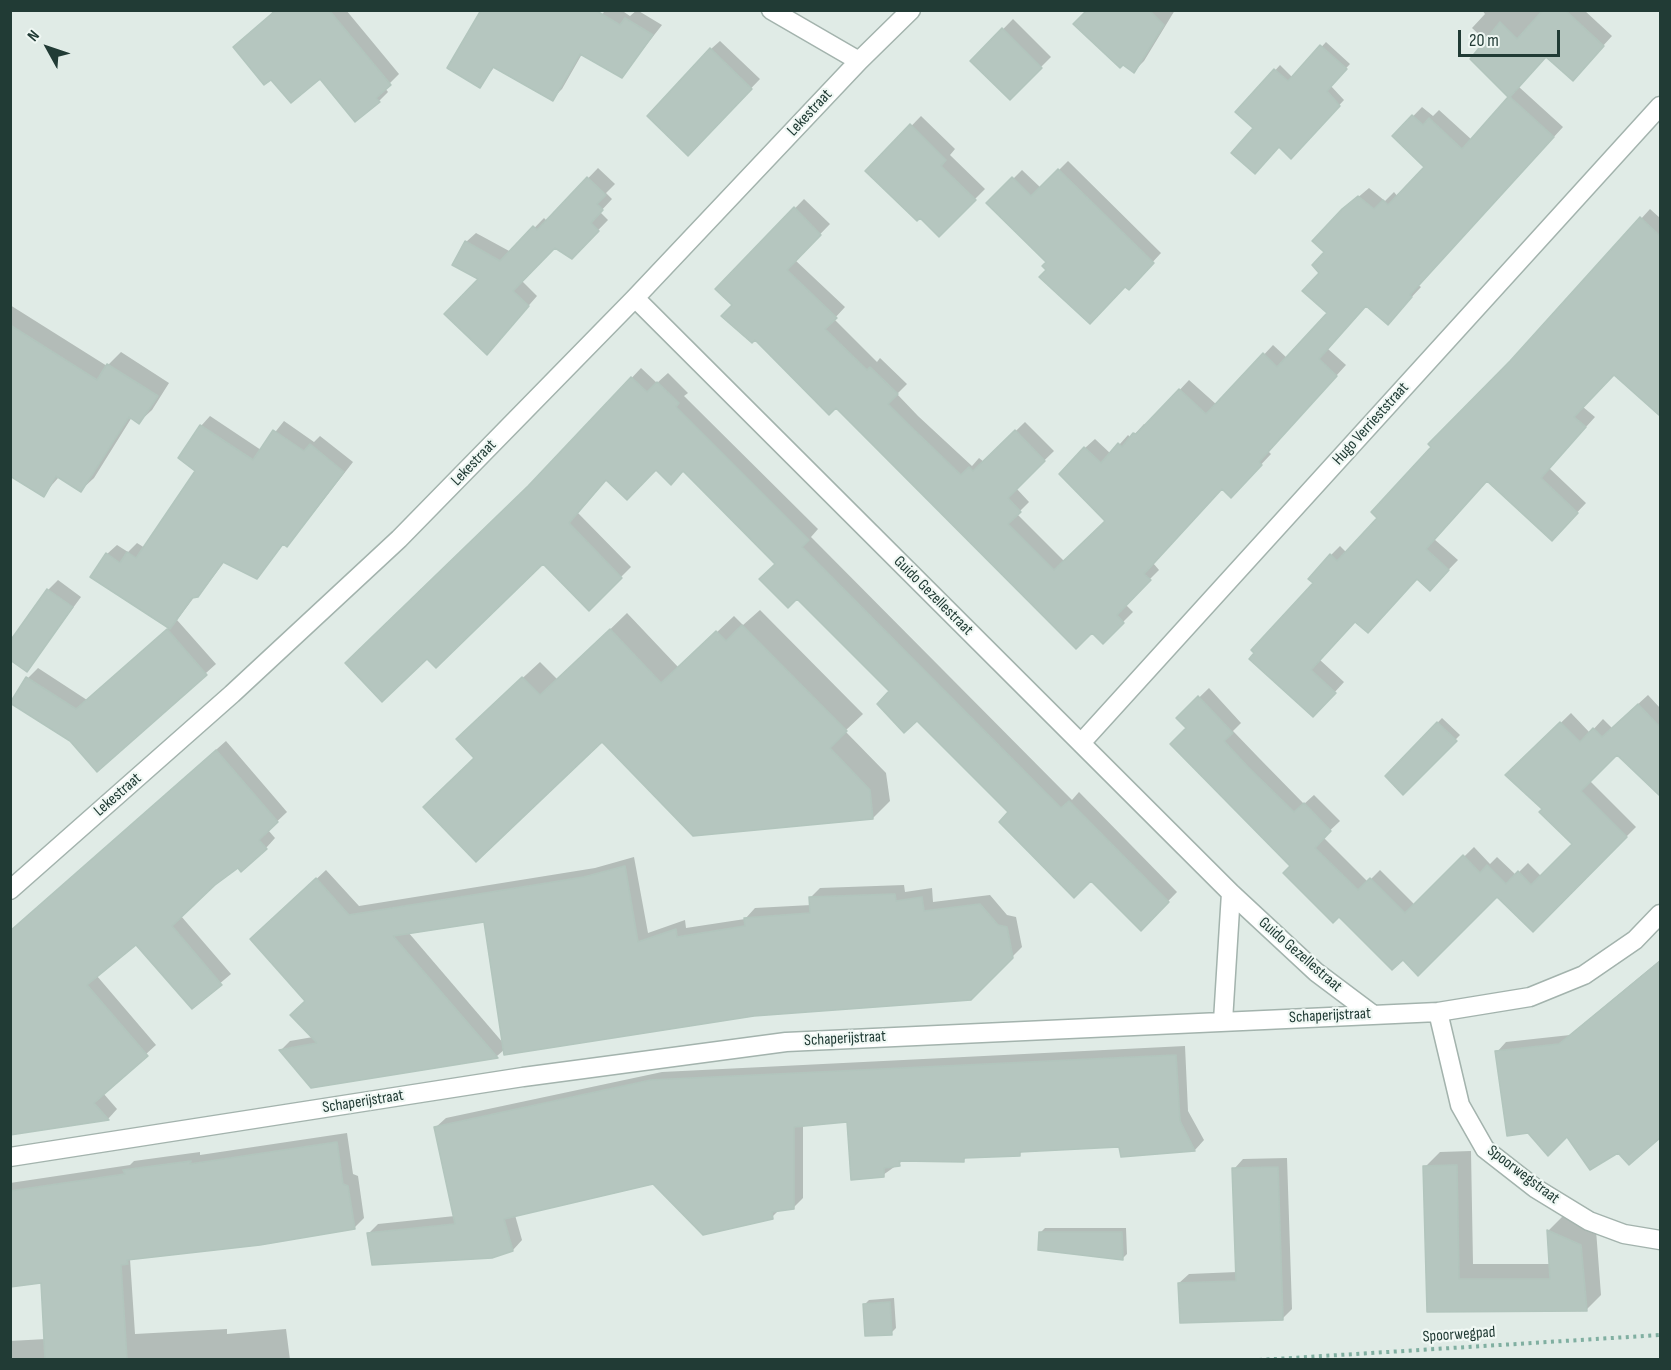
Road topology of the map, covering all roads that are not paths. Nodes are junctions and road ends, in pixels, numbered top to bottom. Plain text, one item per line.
1 (771, 10) edge
2 (911, 10) edge
3 (859, 62) junction
4 (1660, 106) edge
5 (635, 298) junction
6 (1081, 743) junction
7 (10, 890) edge
8 (1231, 893) junction
9 (1660, 914) edge
10 (1438, 1012) junction
11 (1372, 1014) junction
12 (1223, 1021) junction
13 (10, 1157) edge
14 (1660, 1240) edge

1 - 3 street
2 - 3 street, Lekestraat
3 - 5 street, Lekestraat
4 - 6 street, Hugo Verrieststraat
5 - 6 street, Guido Gezellestraat
5 - 7 street, Lekestraat
6 - 8 street, Guido Gezellestraat
8 - 11 street, Guido Gezellestraat
8 - 12 street
9 - 10 street, Schaperijstraat
10 - 11 street, Schaperijstraat
10 - 14 street, Spoorwegstraat
11 - 12 street, Schaperijstraat
12 - 13 street, Schaperijstraat

